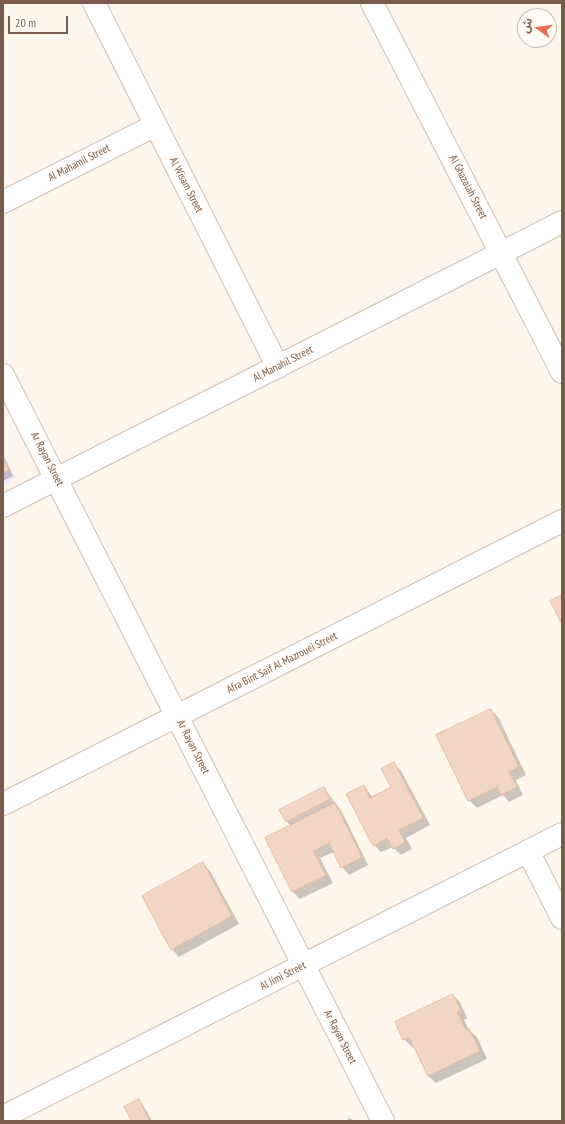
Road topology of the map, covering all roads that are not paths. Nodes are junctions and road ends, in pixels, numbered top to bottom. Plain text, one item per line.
1 (94, 3) edge
2 (372, 3) edge
3 (156, 125) junction
4 (3, 202) edge
5 (562, 222) edge
6 (502, 253) junction
7 (278, 366) junction
8 (562, 372) edge
9 (3, 374) edge
10 (57, 479) junction
11 (3, 506) edge
12 (562, 521) edge
13 (177, 716) junction
14 (3, 804) edge
15 (562, 834) edge
16 (528, 851) junction
17 (562, 918) edge
18 (304, 965) junction
19 (3, 1117) edge
20 (383, 1121) edge

1 - 3 street, Al Wisam Street
2 - 6 street, Al Ghazalah Street
3 - 4 street, Al Mahamil Street
3 - 7 street, Al Wisam Street
5 - 6 street, Al Manahil Street
6 - 7 street, Al Manahil Street
6 - 8 street, Al Ghazalah Street
7 - 10 street, Al Manahil Street
9 - 10 street, Ar Rayan Street
10 - 11 street, Al Manahil Street
10 - 13 street, Ar Rayan Street
12 - 13 street, Afra Bint Saif Al Mazrouei Street
13 - 14 street, Afra Bint Saif Al Mazrouei Street
13 - 18 street, Ar Rayan Street
15 - 16 street, Al Jimi Street
16 - 17 street
16 - 18 street, Al Jimi Street
18 - 19 street, Al Jimi Street
18 - 20 street, Ar Rayan Street

